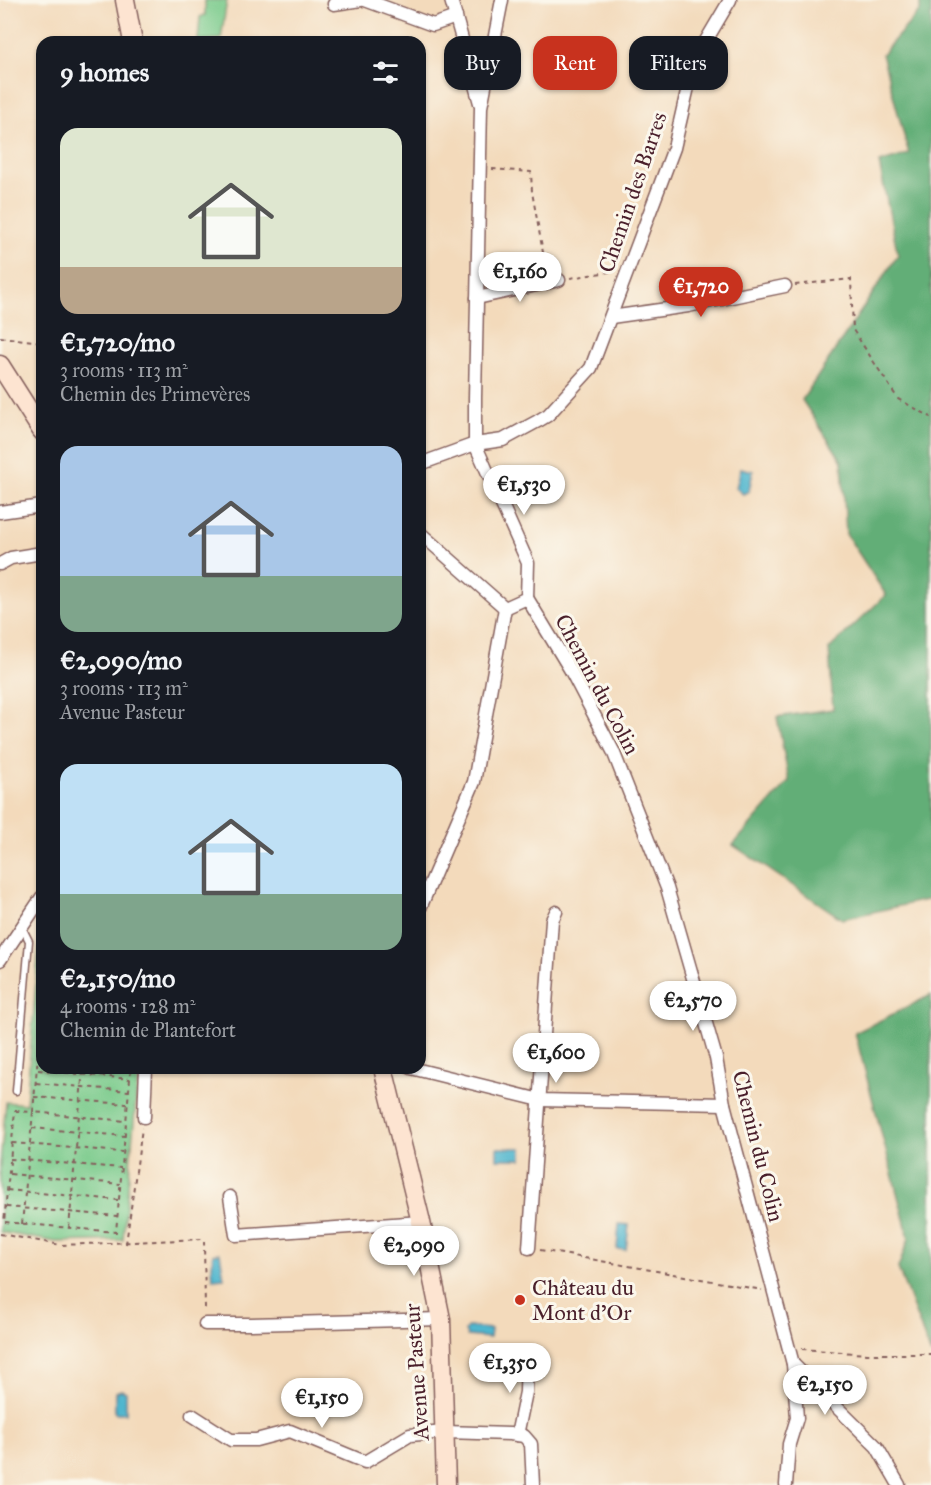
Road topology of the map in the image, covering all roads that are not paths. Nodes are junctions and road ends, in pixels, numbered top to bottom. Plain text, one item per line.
1 (125, 0) edge
2 (363, 0) edge
3 (451, 0) edge
4 (502, 0) edge
5 (730, 0) edge
6 (334, 4) dead end
7 (456, 17) junction
8 (132, 36) edge
9 (482, 107) junction
10 (553, 281) road end
11 (785, 286) road end
12 (477, 298) junction
13 (611, 317) junction
14 (0, 364) edge
15 (36, 416) edge
16 (475, 444) junction
17 (426, 462) edge
18 (36, 507) edge
19 (0, 512) edge
20 (426, 538) edge
21 (36, 554) edge
22 (0, 564) edge
23 (527, 598) junction
24 (505, 608) junction
25 (426, 894) edge
26 (36, 906) edge
27 (556, 912) dead end
28 (22, 927) junction
29 (0, 960) edge
30 (426, 1072) edge
31 (146, 1074) edge
32 (386, 1074) edge
33 (16, 1091) dead end
34 (540, 1100) junction
35 (724, 1104) junction
36 (144, 1116) road end
37 (230, 1197) dead end
38 (422, 1222) junction
39 (529, 1248) road end
40 (441, 1319) junction
41 (205, 1323) road end
42 (527, 1357) dead end
43 (794, 1364) junction
44 (192, 1416) dead end
45 (445, 1432) junction
46 (518, 1435) junction
47 (446, 1485) edge
48 (533, 1485) edge
49 (786, 1485) edge
50 (899, 1485) edge

1 - 8 main road
2 - 6 street
2 - 7 street
3 - 7 street
4 - 9 street
5 - 13 street, Chemin des Barres
7 - 9 street
9 - 12 street
10 - 12 street
11 - 13 street
12 - 16 street
13 - 16 street, Chemin des Barres
14 - 15 main road
16 - 17 street, Chemin des Barres
16 - 23 street
18 - 19 street
20 - 24 street
21 - 22 street
23 - 24 street
23 - 35 street, Chemin du Colin
24 - 25 street
26 - 28 street
27 - 34 street
28 - 29 street
28 - 33 lane
30 - 34 street
31 - 36 street
32 - 38 main road, Avenue Pasteur
34 - 35 street
34 - 39 street
35 - 43 street, Chemin du Colin
37 - 38 street
38 - 40 main road, Avenue Pasteur
40 - 41 street
40 - 45 main road, Avenue Pasteur
42 - 46 street
43 - 49 street, Chemin du Colin
43 - 50 street
44 - 45 street
45 - 46 street
45 - 47 main road, Avenue Pasteur
46 - 48 street

